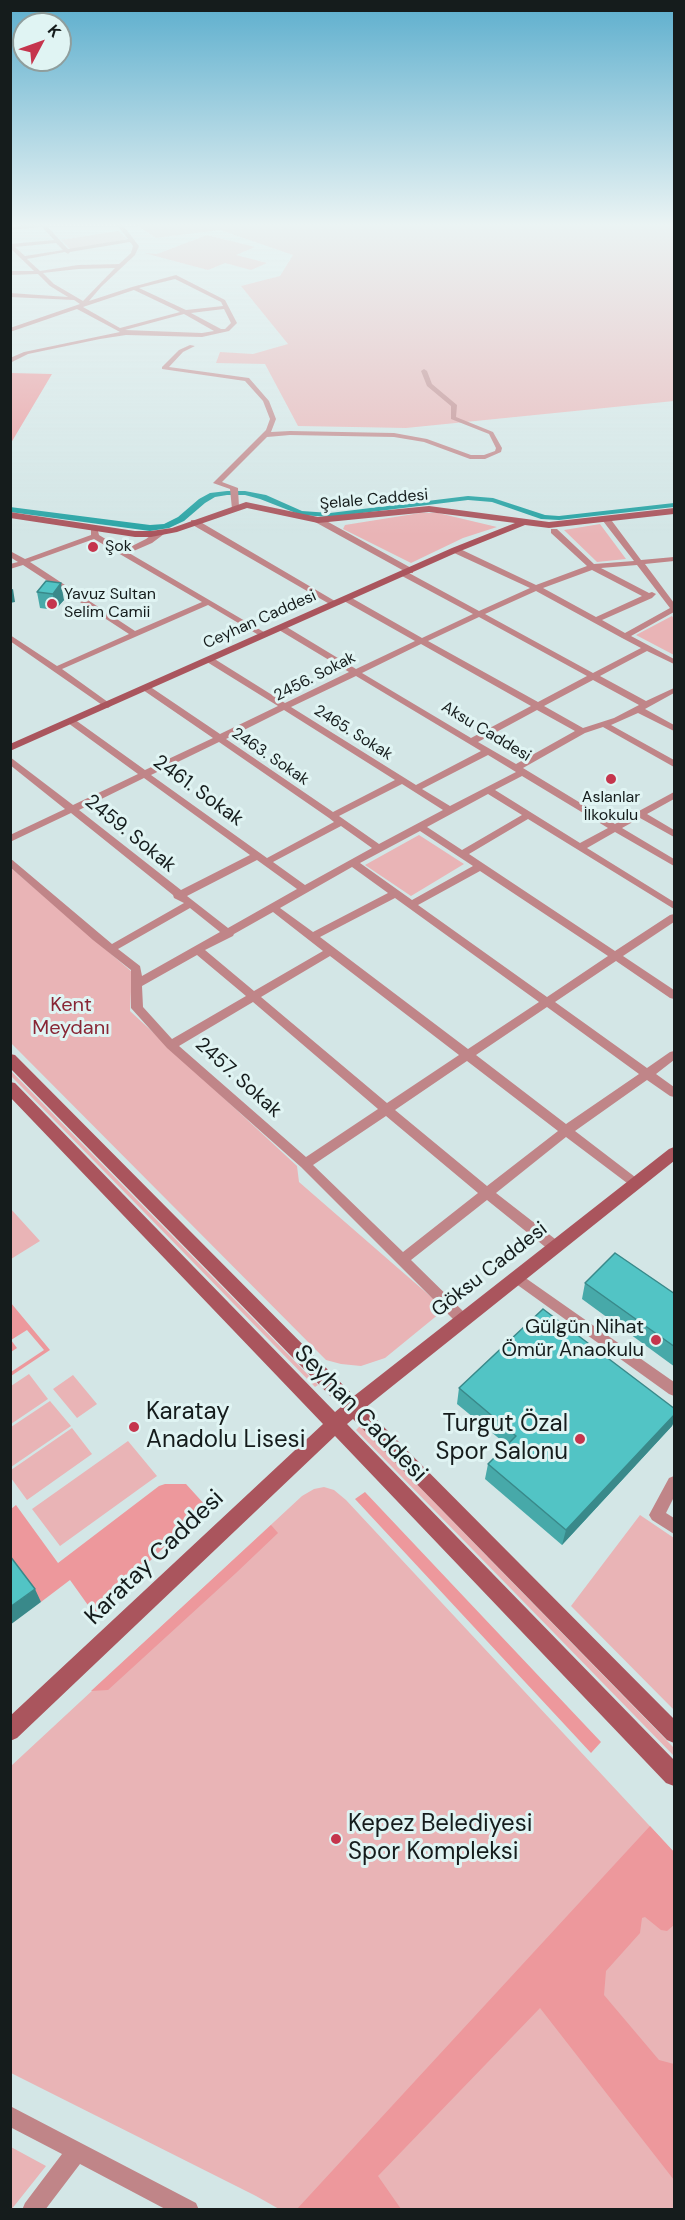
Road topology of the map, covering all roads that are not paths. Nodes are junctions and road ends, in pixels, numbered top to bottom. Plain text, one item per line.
1 (118, 328) edge
2 (135, 328) edge
3 (213, 328) edge
4 (230, 328) edge
5 (124, 331) junction
6 (221, 332) junction
7 (192, 346) dead end
8 (14, 356) edge
9 (10, 361) edge
10 (424, 371) dead end
11 (265, 435) junction
12 (235, 503) junction
13 (675, 511) edge
14 (10, 515) edge
15 (606, 519) junction
16 (318, 520) junction
17 (194, 522) junction
18 (523, 523) junction
19 (554, 531) dead end
20 (94, 532) junction
21 (161, 532) junction
22 (455, 550) junction
23 (125, 552) junction
24 (10, 553) edge
25 (675, 559) edge
26 (24, 562) junction
27 (639, 563) junction
28 (10, 567) edge
29 (592, 567) junction
30 (407, 572) junction
31 (536, 588) junction
32 (661, 590) junction
33 (650, 596) junction
34 (347, 599) junction
35 (208, 602) junction
36 (336, 604) junction
37 (675, 609) edge
38 (479, 614) junction
39 (596, 620) junction
40 (282, 628) junction
41 (136, 635) junction
42 (266, 635) junction
43 (625, 636) junction
44 (10, 637) edge
45 (423, 640) junction
46 (648, 647) junction
47 (210, 660) junction
48 (675, 662) edge
49 (56, 669) junction
50 (356, 672) junction
51 (594, 676) junction
52 (146, 688) junction
53 (675, 690) edge
54 (108, 705) junction
55 (538, 706) junction
56 (642, 707) junction
57 (286, 708) junction
58 (71, 721) junction
59 (603, 724) junction
60 (675, 728) edge
61 (582, 731) junction
62 (219, 740) junction
63 (472, 741) junction
64 (13, 744) edge
65 (489, 752) junction
66 (10, 760) edge
67 (675, 764) edge
68 (519, 770) junction
69 (146, 775) junction
70 (402, 781) junction
71 (415, 789) junction
72 (488, 790) junction
73 (675, 795) edge
74 (71, 810) junction
75 (451, 811) junction
76 (529, 815) junction
77 (642, 815) junction
78 (332, 816) junction
79 (341, 822) junction
80 (421, 827) junction
81 (618, 828) junction
82 (675, 834) edge
83 (10, 839) edge
84 (379, 848) junction
85 (581, 848) junction
86 (463, 853) junction
87 (257, 856) junction
88 (10, 861) edge
89 (266, 862) junction
90 (675, 862) edge
91 (353, 863) junction
92 (482, 866) junction
93 (305, 890) junction
94 (396, 893) junction
95 (178, 896) junction
96 (190, 904) junction
97 (411, 904) junction
98 (675, 906) edge
99 (274, 908) junction
100 (675, 917) edge
101 (229, 934) junction
102 (312, 937) junction
103 (111, 949) junction
104 (198, 950) junction
105 (330, 952) junction
106 (617, 956) junction
107 (138, 983) junction
108 (675, 995) edge
109 (253, 997) junction
110 (547, 1003) junction
111 (171, 1045) junction
112 (675, 1054) edge
113 (469, 1055) junction
114 (10, 1059) edge
115 (647, 1074) junction
116 (10, 1087) edge
117 (675, 1094) edge
118 (386, 1109) junction
119 (567, 1130) junction
120 (675, 1153) edge
121 (305, 1164) junction
122 (635, 1183) junction
123 (488, 1194) junction
124 (554, 1246) junction
125 (402, 1260) junction
126 (517, 1277) junction
127 (462, 1319) junction
128 (675, 1390) edge
129 (353, 1407) junction
130 (335, 1423) junction
131 (675, 1483) edge
132 (675, 1527) edge
133 (10, 1731) edge
134 (675, 1733) edge
135 (675, 1775) edge
136 (10, 2116) edge
137 (77, 2151) junction
138 (32, 2210) edge
139 (189, 2210) edge

1 - 5 street
2 - 5 street
3 - 6 street
4 - 6 street
5 - 6 street
5 - 8 street
7 - 11 street
8 - 9 street
10 - 11 street
11 - 12 street
12 - 16 street, Şelale Caddesi
12 - 17 street, Şelale Caddesi
13 - 15 street, Şelale Caddesi
14 - 20 street, Şelale Caddesi
15 - 18 street, Şelale Caddesi
15 - 27 street
16 - 18 street, Şelale Caddesi
16 - 30 street
17 - 21 street, Şelale Caddesi
17 - 36 street
18 - 22 street, Ceyhan Caddesi
19 - 29 street
20 - 21 street, Şelale Caddesi
20 - 23 street
20 - 26 street
21 - 23 street
22 - 30 street, Ceyhan Caddesi
22 - 31 street
23 - 35 street
24 - 26 street
25 - 27 street, 2456. Sokak
26 - 28 street
26 - 41 street
27 - 29 street, 2456. Sokak
27 - 32 street
29 - 31 street, 2456. Sokak
29 - 33 street
30 - 34 street, Ceyhan Caddesi
30 - 38 street
31 - 38 street, 2456. Sokak
31 - 39 street
32 - 33 street
32 - 37 street
33 - 39 street
34 - 36 street, Ceyhan Caddesi
34 - 45 street
35 - 41 street
35 - 42 street
36 - 40 street, Ceyhan Caddesi
37 - 43 street
38 - 45 street, 2456. Sokak
38 - 51 street
39 - 43 street
40 - 42 street, Ceyhan Caddesi
40 - 50 street, Aksu Caddesi
41 - 49 street
42 - 47 street, Ceyhan Caddesi
43 - 46 street
44 - 49 street
45 - 50 street, 2456. Sokak
45 - 55 street
46 - 48 street
46 - 51 street
47 - 52 street, Ceyhan Caddesi
47 - 57 street, 2465. Sokak
49 - 54 street
50 - 57 street, 2456. Sokak
50 - 63 street, Aksu Caddesi
51 - 55 street
51 - 56 street
52 - 54 street, Ceyhan Caddesi
52 - 62 street, 2463. Sokak
53 - 56 street
54 - 58 street, Ceyhan Caddesi
55 - 61 street
55 - 63 street
56 - 59 street
56 - 60 street
57 - 62 street, 2456. Sokak
57 - 70 street, 2465. Sokak
58 - 64 street, Ceyhan Caddesi
58 - 69 street, 2461. Sokak
59 - 61 street
59 - 67 street
61 - 68 street
62 - 69 street, 2456. Sokak
62 - 78 street, 2463. Sokak
63 - 65 street, Aksu Caddesi
65 - 68 street, Aksu Caddesi
65 - 71 street
66 - 74 street, 2459. Sokak
68 - 72 street
68 - 81 street, Aksu Caddesi
69 - 74 street, 2456. Sokak
69 - 87 street, 2461. Sokak
70 - 71 street, 2465. Sokak
70 - 78 street
71 - 75 street, 2465. Sokak
72 - 75 street
72 - 76 street
73 - 77 street
74 - 83 street, 2456. Sokak
74 - 95 street, 2459. Sokak
75 - 80 street
76 - 85 street
76 - 86 street
77 - 81 street
77 - 82 street
78 - 79 street, 2463. Sokak
79 - 84 street, 2463. Sokak
79 - 89 street
80 - 84 street
80 - 86 street
81 - 85 street
81 - 90 street, Aksu Caddesi
84 - 91 street
85 - 98 street
86 - 92 street
87 - 89 street, 2461. Sokak
87 - 95 street
88 - 103 street, 2457. Sokak
89 - 93 street, 2461. Sokak
91 - 93 street
91 - 94 street
92 - 97 street
92 - 106 street
93 - 99 street
94 - 97 street
94 - 102 street
95 - 96 street, 2459. Sokak
96 - 101 street, 2459. Sokak
96 - 103 street
97 - 110 street
99 - 101 street
99 - 102 street
100 - 106 street
101 - 104 street
102 - 105 street
103 - 107 street, 2457. Sokak
104 - 107 street
104 - 109 street
105 - 109 street
105 - 113 street
106 - 108 street
106 - 110 street
107 - 111 street, 2457. Sokak
109 - 111 street
109 - 118 street
110 - 113 street
110 - 115 street
111 - 121 street, 2457. Sokak
112 - 115 street
113 - 118 street
113 - 119 street
114 - 129 street, Seyhan Caddesi
115 - 117 street
115 - 119 street
116 - 130 street, Seyhan Caddesi
118 - 121 street
118 - 123 street
119 - 122 street
119 - 123 street
120 - 122 street, Göksu Caddesi
121 - 125 street, 2457. Sokak
122 - 124 street, Göksu Caddesi
123 - 124 street
123 - 125 street
124 - 126 street, Göksu Caddesi
125 - 127 street, 2457. Sokak
126 - 127 street, Göksu Caddesi
126 - 128 street
127 - 129 street, Göksu Caddesi
129 - 130 street, Göksu Caddesi
129 - 134 street, Seyhan Caddesi
130 - 133 street, Karatay Caddesi
130 - 135 street, Seyhan Caddesi
131 - 132 street
136 - 137 street
137 - 138 street
137 - 139 street

